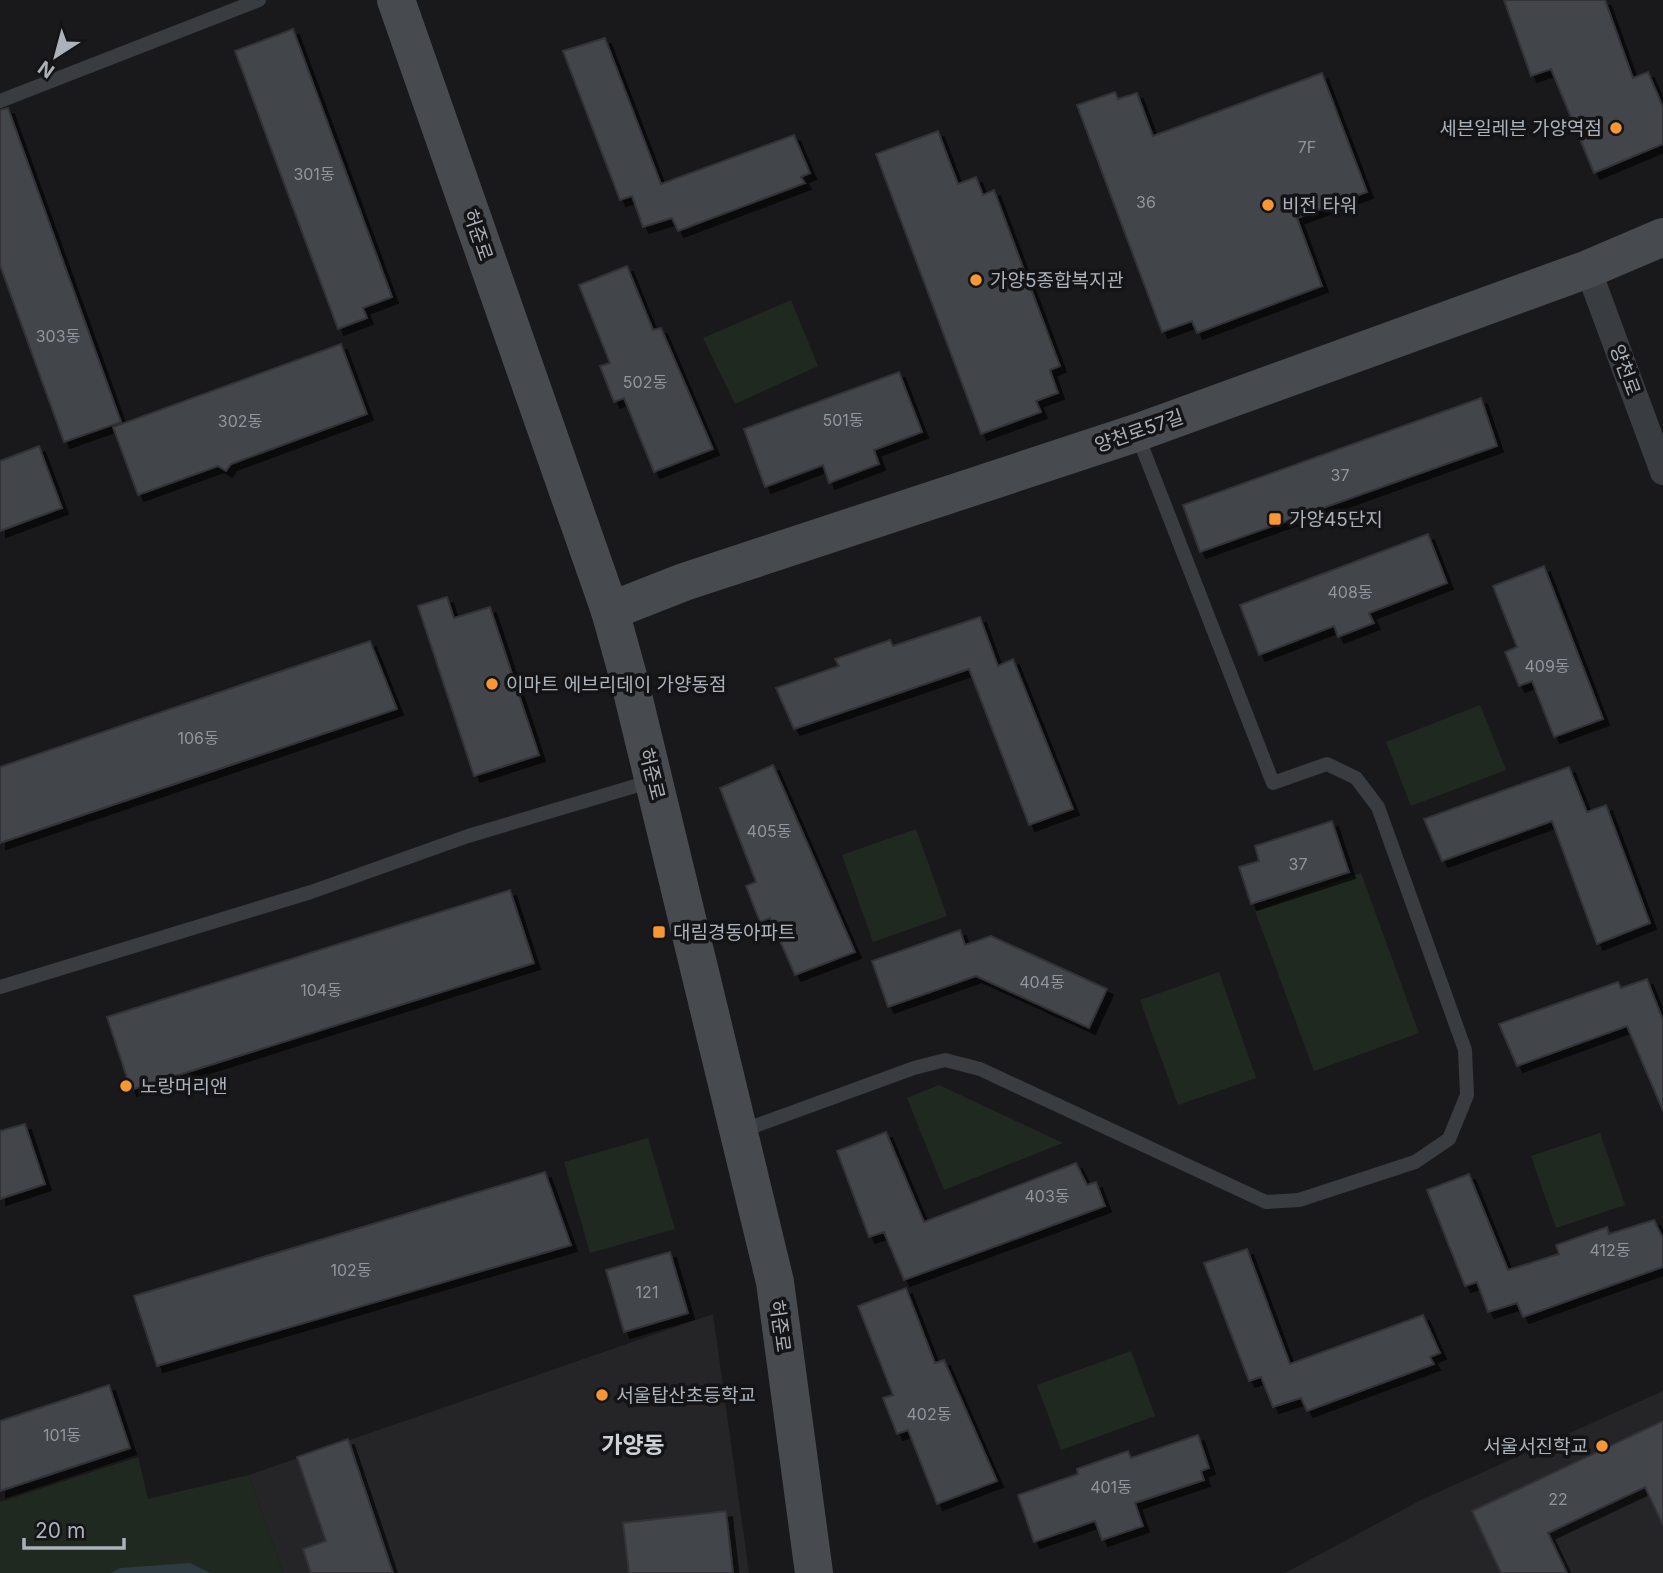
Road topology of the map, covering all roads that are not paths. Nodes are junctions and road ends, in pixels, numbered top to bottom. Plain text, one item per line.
1 (259, 0) edge
2 (397, 0) edge
3 (0, 101) edge
4 (1663, 237) edge
5 (1588, 269) junction
6 (1136, 433) junction
7 (1663, 472) edge
8 (610, 611) junction
9 (654, 780) junction
10 (0, 987) edge
11 (738, 1132) junction
12 (814, 1573) edge

1 - 3 lane
2 - 8 street, 허준로
4 - 5 street, 양천로57길
5 - 6 street, 양천로57길
5 - 7 street, 양천로
6 - 8 street, 양천로57길
6 - 11 lane
8 - 9 street, 허준로
9 - 10 lane
9 - 11 street, 허준로
11 - 12 street, 허준로

